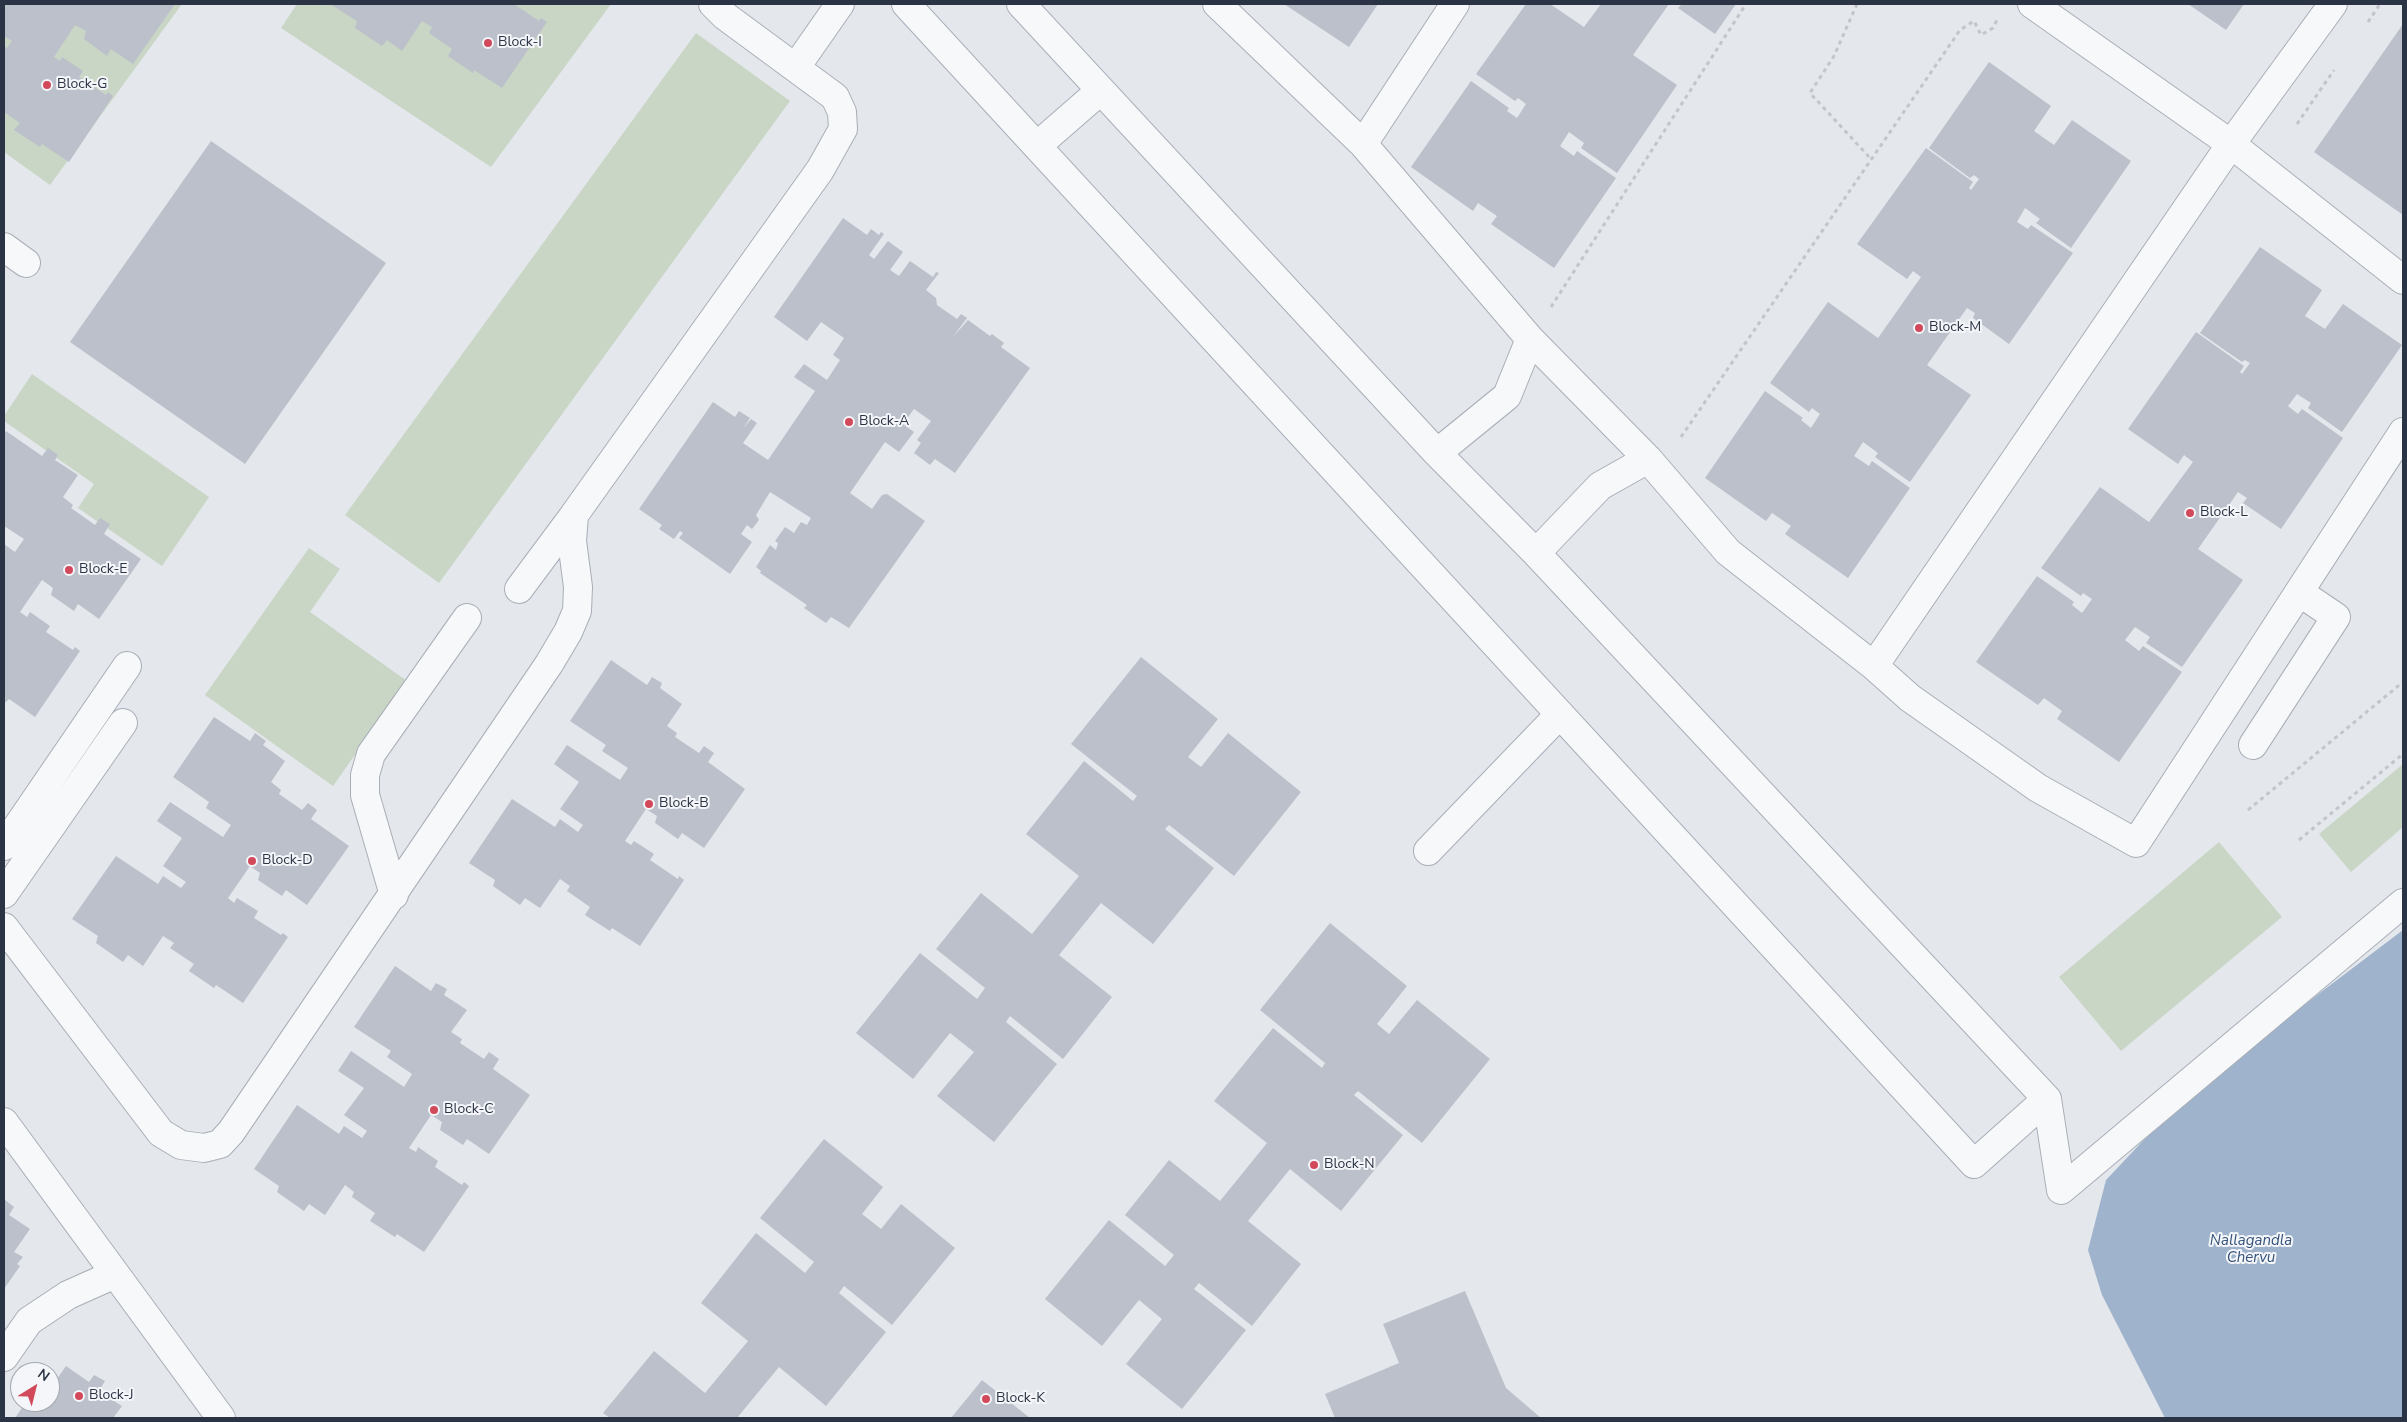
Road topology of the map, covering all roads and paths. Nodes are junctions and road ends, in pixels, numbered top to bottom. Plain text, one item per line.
1 (840, 4) edge
2 (906, 4) edge
3 (1021, 4) edge
4 (1217, 4) edge
5 (1455, 4) edge
6 (1746, 4) edge
7 (1857, 4) edge
8 (2032, 4) edge
9 (2333, 4) edge
10 (724, 8) edge
11 (2001, 14) dead end
12 (796, 67) junction
13 (1100, 91) junction
14 (1363, 144) junction
15 (2231, 144) junction
16 (1038, 145) junction
17 (1871, 159) junction
18 (4, 247) edge
19 (26, 263) dead end
20 (2403, 280) edge
21 (1530, 339) junction
22 (2403, 432) edge
23 (1681, 437) dead end
24 (1437, 453) junction
25 (1648, 459) junction
26 (574, 514) junction
27 (1536, 553) junction
28 (519, 589) dead end
29 (2299, 592) junction
30 (468, 618) dead end
31 (127, 666) dead end
32 (1874, 666) junction
33 (2403, 682) edge
34 (1560, 714) junction
35 (123, 723) dead end
36 (2253, 745) dead end
37 (2403, 754) edge
38 (2248, 810) dead end
39 (2299, 840) dead end
40 (4, 846) edge
41 (1428, 851) dead end
42 (4, 894) edge
43 (394, 895) junction
44 (2403, 903) edge
45 (4, 927) edge
46 (2047, 1098) junction
47 (4, 1122) edge
48 (115, 1274) junction
49 (4, 1357) edge
50 (221, 1418) edge

1 - 12 street
2 - 16 street
3 - 13 street
4 - 14 street
5 - 14 street
6 - 21 path
7 - 17 path
8 - 15 street
9 - 15 street
10 - 12 street
11 - 17 path
12 - 26 street
13 - 16 street
13 - 24 street
14 - 21 street
15 - 20 street
15 - 32 street
16 - 34 street
17 - 23 path
18 - 19 street
21 - 24 street
21 - 25 street
22 - 29 street
24 - 27 street
25 - 27 street
25 - 32 street
26 - 28 street
26 - 43 street
27 - 46 street
29 - 32 street
29 - 36 street
30 - 43 street
31 - 40 street
33 - 38 path
34 - 41 street
34 - 46 street
35 - 42 street
37 - 39 path
43 - 45 street
44 - 46 street
47 - 48 street
48 - 49 street
48 - 50 street

